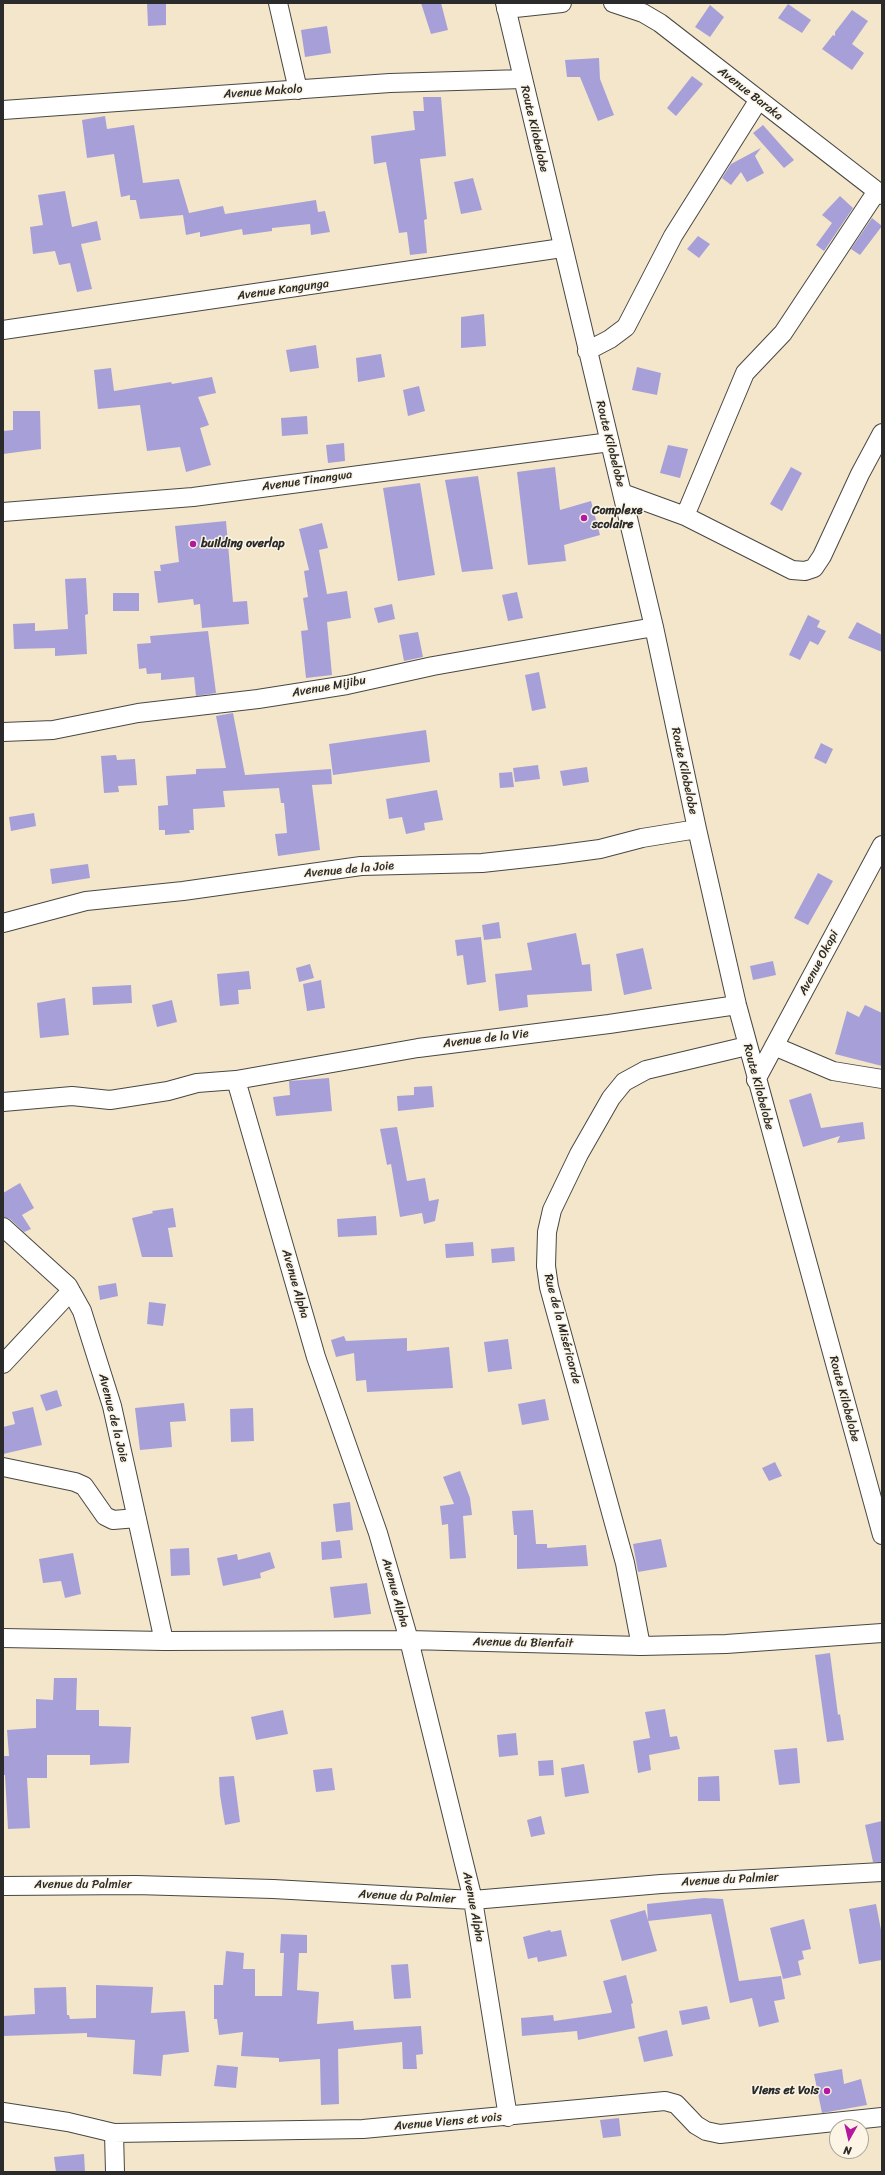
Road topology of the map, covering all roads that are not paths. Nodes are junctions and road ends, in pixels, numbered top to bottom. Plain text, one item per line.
1 (278, 3) edge
2 (562, 3) edge
3 (613, 3) edge
4 (506, 6) edge
5 (523, 79) junction
6 (298, 90) junction
7 (758, 101) junction
8 (3, 110) edge
9 (879, 193) edge
10 (562, 248) junction
11 (3, 330) edge
12 (587, 351) junction
13 (882, 433) edge
14 (610, 442) junction
15 (622, 493) junction
16 (3, 512) edge
17 (684, 516) junction
18 (654, 627) junction
19 (3, 732) edge
20 (697, 829) junction
21 (882, 845) edge
22 (3, 923) edge
23 (737, 1005) junction
24 (748, 1046) junction
25 (774, 1046) junction
26 (882, 1079) edge
27 (236, 1080) junction
28 (756, 1080) junction
29 (3, 1102) edge
30 (3, 1228) edge
31 (71, 1291) junction
32 (3, 1364) edge
33 (3, 1467) edge
34 (136, 1518) junction
35 (882, 1535) edge
36 (882, 1633) edge
37 (3, 1638) edge
38 (408, 1640) junction
39 (164, 1641) junction
40 (641, 1646) junction
41 (882, 1872) edge
42 (3, 1886) edge
43 (473, 1900) junction
44 (3, 2112) edge
45 (508, 2117) junction
46 (882, 2117) edge
47 (114, 2133) junction
48 (115, 2172) edge

1 - 6 street
2 - 4 street
3 - 7 street, Avenue Baraka
4 - 5 street, Route Kilobelobe
5 - 6 street, Avenue Makolo
5 - 10 street, Route Kilobelobe
6 - 8 street, Avenue Makolo
7 - 9 street, Avenue Baraka
7 - 12 street
9 - 17 street
10 - 11 street, Avenue Kangunga
10 - 12 street, Route Kilobelobe
12 - 14 street, Route Kilobelobe
13 - 17 street
14 - 15 street, Route Kilobelobe
14 - 16 street, Avenue Tinangwa
15 - 17 street
15 - 18 street, Route Kilobelobe
18 - 19 street, Avenue Mijibu
18 - 20 street, Route Kilobelobe
20 - 22 street, Avenue de la Joie
20 - 23 street, Route Kilobelobe
21 - 25 street, Avenue Okapi
23 - 24 street, Route Kilobelobe
23 - 27 street, Avenue de la Vie
24 - 28 street, Route Kilobelobe
24 - 40 street, Rue de la Miséricorde
25 - 26 street
25 - 28 street, Avenue Okapi
27 - 29 street, Avenue de la Vie
27 - 38 street, Avenue Alpha
28 - 35 street, Route Kilobelobe
30 - 31 street, Avenue de la Joie
31 - 32 street
31 - 34 street, Avenue de la Joie
33 - 34 street
34 - 39 street, Avenue de la Joie
36 - 40 street, Avenue du Bienfait
37 - 39 street, Avenue du Bienfait
38 - 39 street, Avenue du Bienfait
38 - 40 street, Avenue du Bienfait
38 - 43 street, Avenue Alpha
41 - 43 street, Avenue du Palmier
42 - 43 street, Avenue du Palmier
43 - 45 street, Avenue Alpha
44 - 47 street, Avenue Viens et vois
45 - 46 street, Avenue Viens et vois
45 - 47 street, Avenue Viens et vois
47 - 48 street

